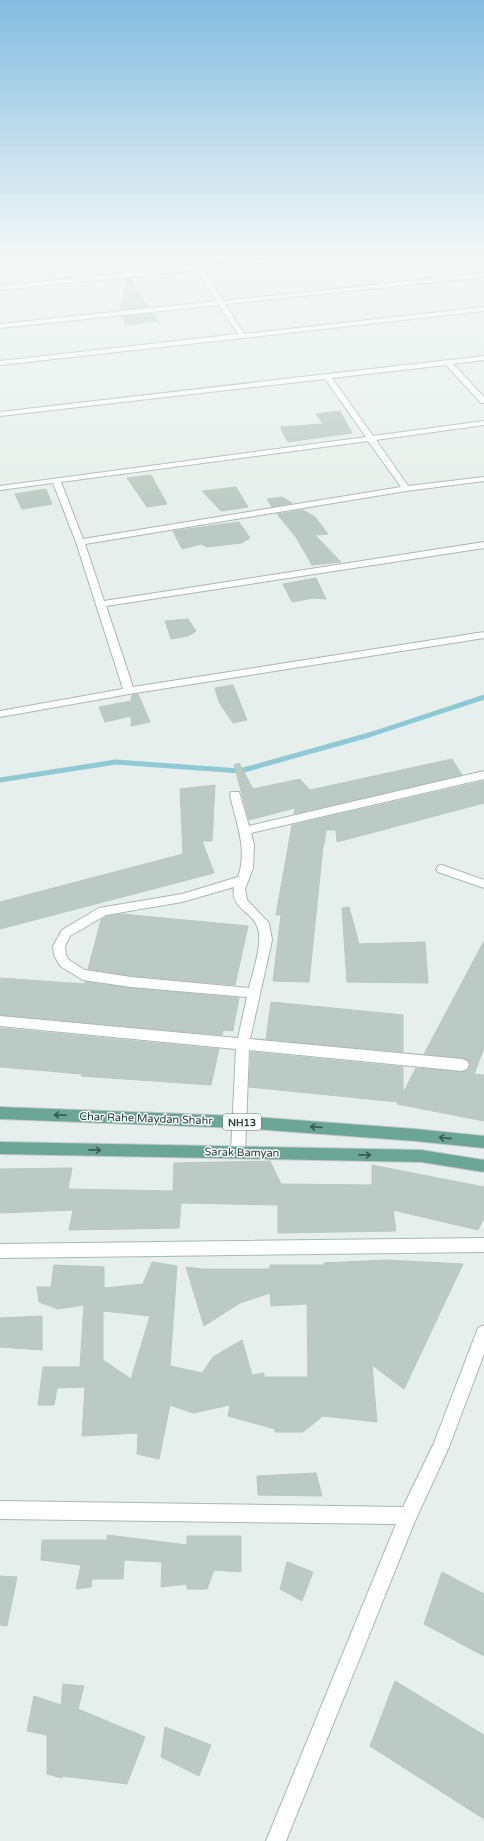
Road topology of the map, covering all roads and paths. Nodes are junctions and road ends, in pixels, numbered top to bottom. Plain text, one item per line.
1 (207, 340) edge
2 (484, 358) edge
3 (448, 362) junction
4 (0, 363) edge
5 (327, 376) junction
6 (484, 401) edge
7 (0, 414) edge
8 (484, 423) edge
9 (372, 439) junction
10 (484, 478) edge
11 (56, 481) junction
12 (0, 488) edge
13 (406, 489) junction
14 (80, 542) junction
15 (484, 545) edge
16 (100, 604) junction
17 (484, 635) edge
18 (129, 691) junction
19 (0, 714) edge
20 (484, 774) edge
21 (234, 795) dead end
22 (244, 831) junction
23 (442, 869) dead end
24 (243, 880) junction
25 (484, 884) edge
26 (254, 993) junction
27 (0, 1021) edge
28 (243, 1043) junction
29 (462, 1065) dead end
30 (0, 1113) edge
31 (239, 1122) junction
32 (484, 1142) edge
33 (0, 1148) edge
34 (238, 1152) junction
35 (484, 1166) edge
36 (484, 1245) edge
37 (0, 1251) edge
38 (484, 1333) edge
39 (0, 1510) edge
40 (408, 1516) junction
41 (276, 1841) edge

1 - 4 street
2 - 3 street
3 - 5 street
3 - 6 street
5 - 7 street
5 - 9 street
8 - 9 street
9 - 11 street
9 - 13 street
10 - 13 street
11 - 12 street
11 - 14 street
13 - 14 street
14 - 16 street
15 - 16 street
16 - 18 street
17 - 18 street
18 - 19 street
20 - 22 street
21 - 22 street
22 - 24 street
23 - 25 street
24 - 26 street
24 - 26 street
26 - 28 street
27 - 28 street
28 - 29 street
28 - 31 street
31 -> 30 main road, Char Rahe Maydan Shahr / NH13
32 -> 31 main road, Char Rahe Maydan Shahr / NH13
31 - 34 street
33 -> 34 main road, Sarak Bamyan
34 -> 35 main road, Sarak Bamyan
36 - 37 street
38 - 40 street
39 - 40 street
40 - 41 street

